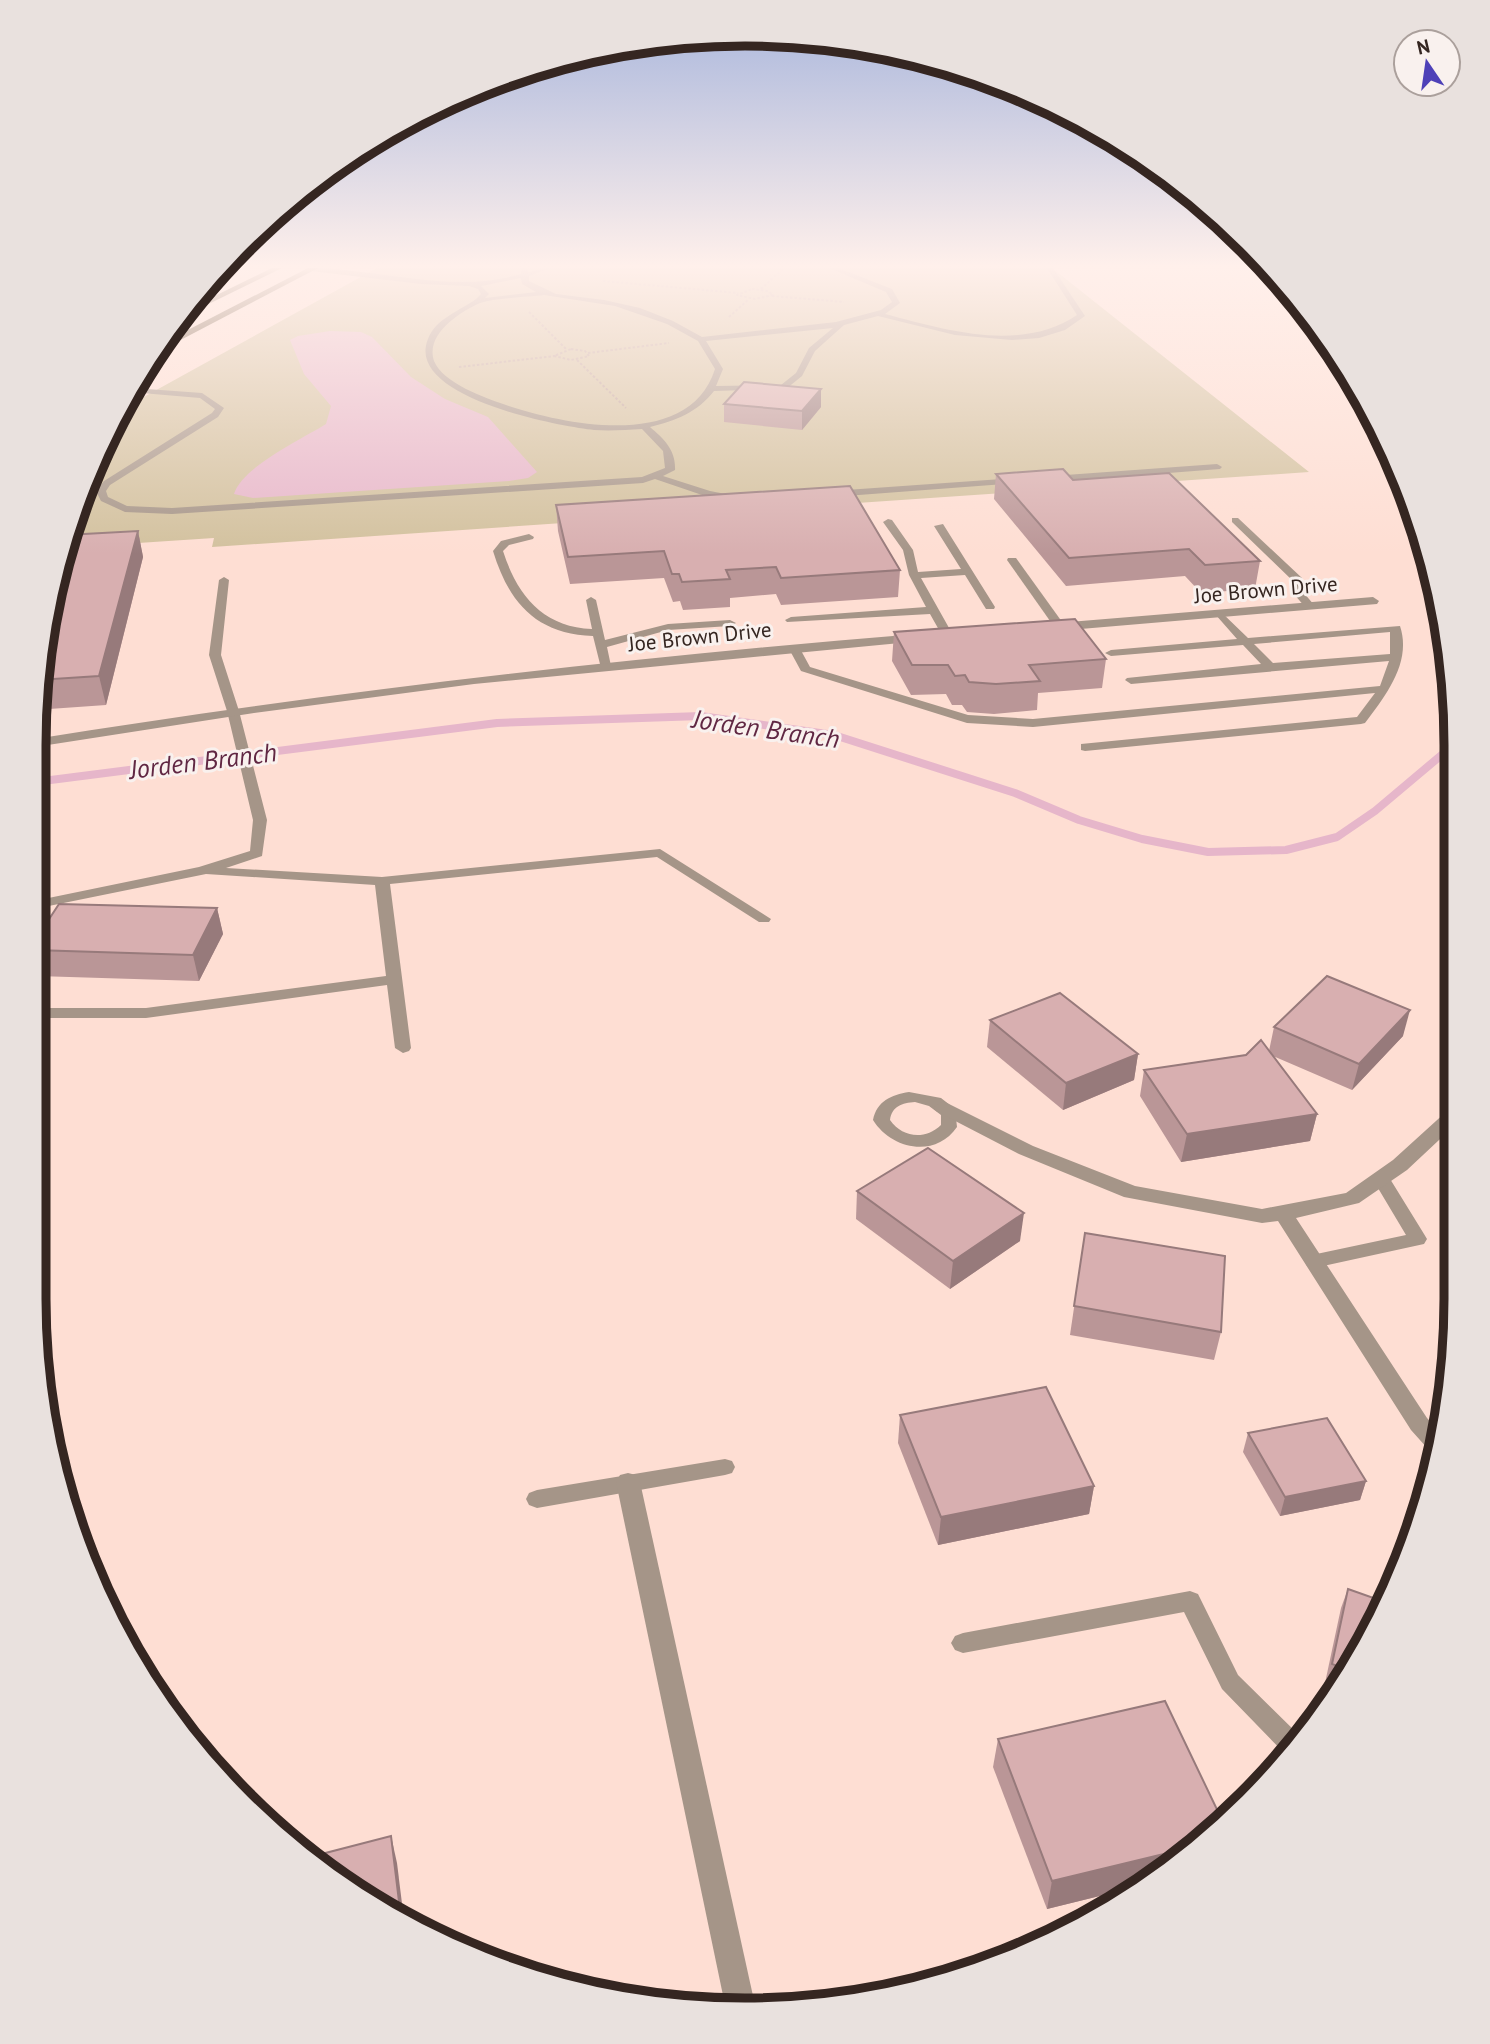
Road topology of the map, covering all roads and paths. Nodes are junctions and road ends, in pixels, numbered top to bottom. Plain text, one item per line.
1 (433, 363) edge
2 (488, 363) edge
3 (581, 363) edge
4 (716, 363) edge
5 (805, 363) edge
6 (437, 369) junction
7 (712, 388) junction
8 (141, 391) edge
9 (644, 426) junction
10 (1217, 467) dead end
11 (658, 477) junction
12 (1025, 480) edge
13 (1039, 480) edge
14 (820, 495) edge
15 (743, 498) edge
16 (1235, 520) dead end
17 (888, 522) dead end
18 (939, 526) dead end
19 (529, 537) dead end
20 (1012, 560) dead end
21 (967, 572) junction
22 (914, 575) junction
23 (224, 580) dead end
24 (590, 600) dead end
25 (1373, 601) dead end
26 (1310, 606) junction
27 (990, 607) dead end
28 (933, 610) junction
29 (1220, 614) junction
30 (791, 621) dead end
31 (730, 623) dead end
32 (1053, 627) joint
33 (953, 635) joint
34 (599, 639) junction
35 (1246, 641) junction
36 (794, 647) junction
37 (1111, 653) dead end
38 (1396, 657) junction
39 (605, 666) junction
40 (1270, 667) junction
41 (1131, 680) dead end
42 (1385, 689) junction
43 (233, 710) junction
44 (46, 741) edge
45 (1085, 747) dead end
46 (202, 870) junction
47 (382, 881) junction
48 (46, 902) edge
49 (764, 919) dead end
50 (396, 979) junction
51 (46, 1013) edge
52 (403, 1048) dead end
53 (943, 1107) dead end
54 (1444, 1124) edge
55 (1381, 1178) junction
56 (1283, 1214) junction
57 (1314, 1261) junction
58 (1431, 1437) edge
59 (725, 1467) dead end
60 (628, 1482) junction
61 (537, 1499) dead end
62 (963, 1643) dead end
63 (1287, 1741) edge
64 (738, 1998) edge

1 - 6 lane
2 - 6 path
3 - 9 path
4 - 7 lane
5 - 7 lane
6 - 9 lane
7 - 9 lane
8 - 11 lane
9 - 11 lane
10 - 13 lane
11 - 15 lane
12 - 14 lane
16 - 26 lane
17 - 22 lane
18 - 21 lane
19 - 34 lane
20 - 32 lane
21 - 22 lane
21 - 27 lane
22 - 28 lane
23 - 43 lane
24 - 34 lane
25 - 26 street, Joe Brown Drive
26 - 29 street, Joe Brown Drive
28 - 30 lane
28 - 33 lane
29 - 32 street, Joe Brown Drive
29 - 35 lane
31 - 34 lane
33 - 36 street, Joe Brown Drive
34 - 39 lane
35 - 37 lane
35 - 38 lane
35 - 40 lane
36 - 39 street, Joe Brown Drive
36 - 42 lane
38 - 40 lane
38 - 42 lane
39 - 43 street, Joe Brown Drive
40 - 41 lane
42 - 45 lane
43 - 44 street, Joe Brown Drive
43 - 46 lane
46 - 47 lane
46 - 48 lane
47 - 49 lane
47 - 50 lane
50 - 51 lane
50 - 52 lane
53 - 56 street
54 - 55 street
55 - 56 street
55 - 57 lane
56 - 57 street
57 - 58 street
59 - 60 lane
60 - 61 lane
60 - 64 street
62 - 63 lane

